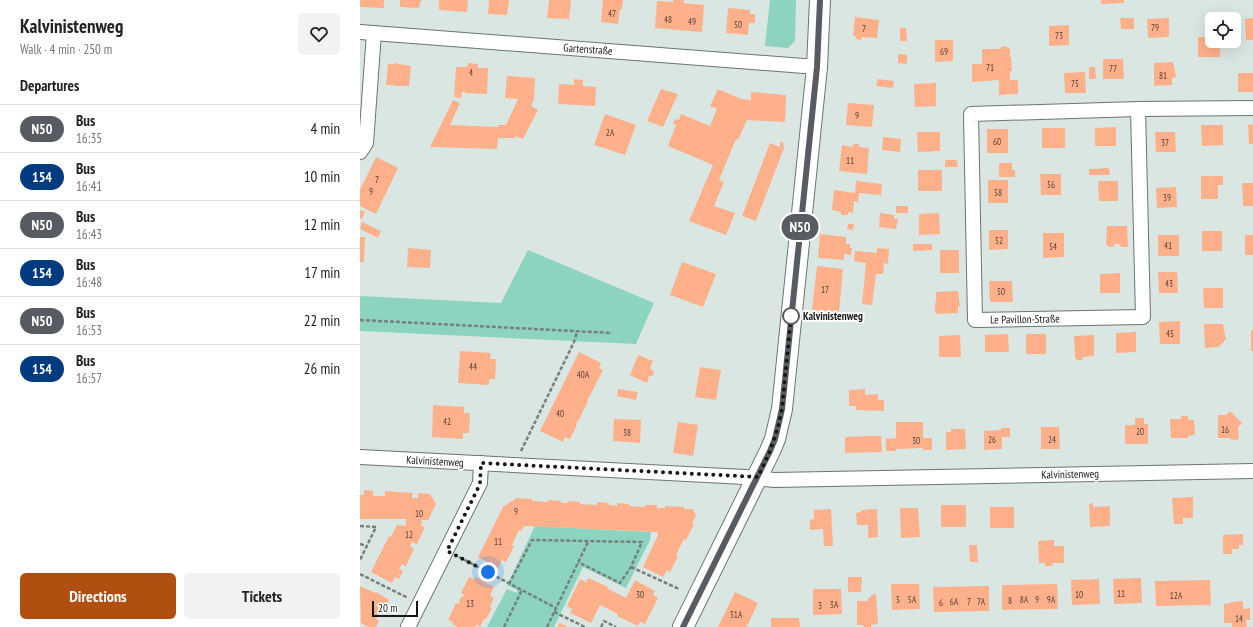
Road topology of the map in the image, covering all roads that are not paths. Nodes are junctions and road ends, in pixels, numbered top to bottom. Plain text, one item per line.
1 (820, 0) edge
2 (360, 32) edge
3 (374, 33) junction
4 (817, 67) junction
5 (1253, 108) edge
6 (1138, 109) junction
7 (360, 152) edge
8 (360, 458) edge
9 (481, 463) junction
10 (1253, 471) edge
11 (758, 477) junction
12 (408, 627) edge
13 (684, 627) edge

1 - 4 street
2 - 3 street, Gartenstraße
3 - 4 street, Gartenstraße
3 - 7 street
4 - 11 street
5 - 6 street, Le Pavillon-Straße
6 - 6 street, Le Pavillon-Straße
8 - 9 street, Kalvinistenweg
9 - 11 street, Kalvinistenweg
9 - 12 street
10 - 11 street, Kalvinistenweg
11 - 13 street

